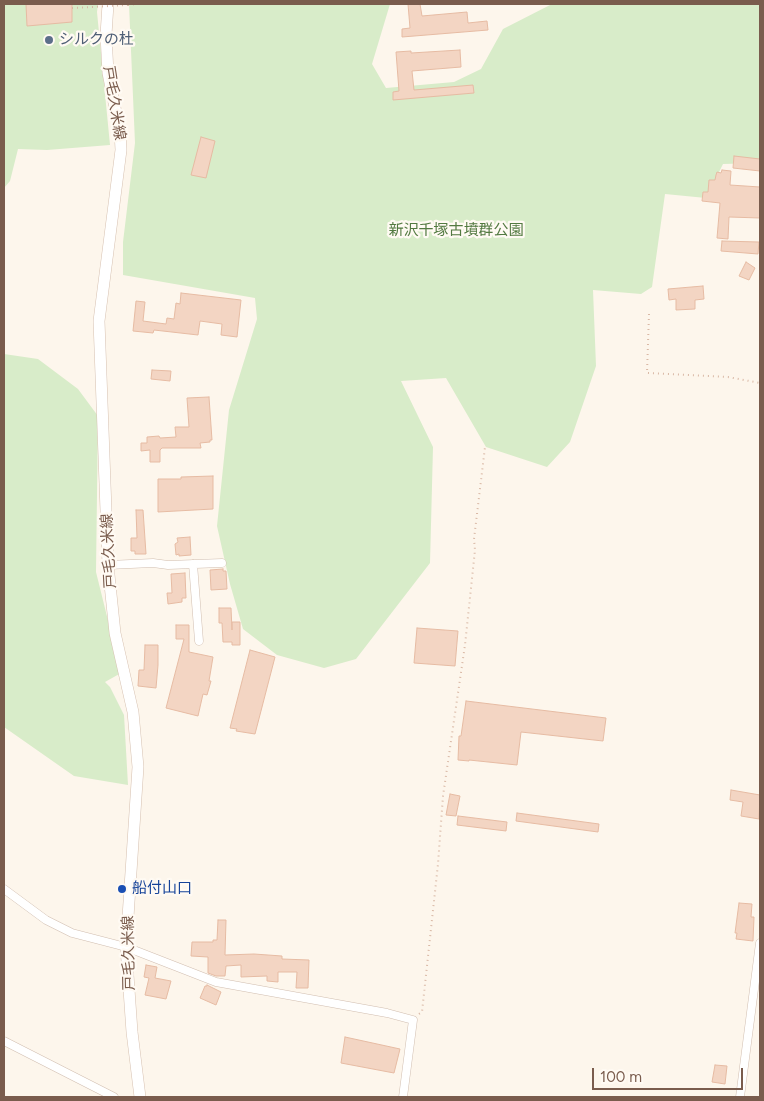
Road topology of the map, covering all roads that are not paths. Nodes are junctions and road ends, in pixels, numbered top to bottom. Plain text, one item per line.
1 (108, 4) edge
2 (222, 563) dead end
3 (193, 564) junction
4 (108, 565) junction
5 (199, 641) dead end
6 (4, 889) edge
7 (760, 943) edge
8 (126, 947) junction
9 (759, 965) edge
10 (4, 1041) edge
11 (114, 1097) edge
12 (140, 1097) edge
13 (403, 1097) edge
14 (740, 1097) edge

1 - 4 main road, 戸毛久米線
2 - 3 street
3 - 4 street
3 - 5 street
4 - 8 main road, 戸毛久米線
6 - 8 street
7 - 9 street
8 - 12 main road, 戸毛久米線
8 - 13 street
9 - 14 street
10 - 11 street

